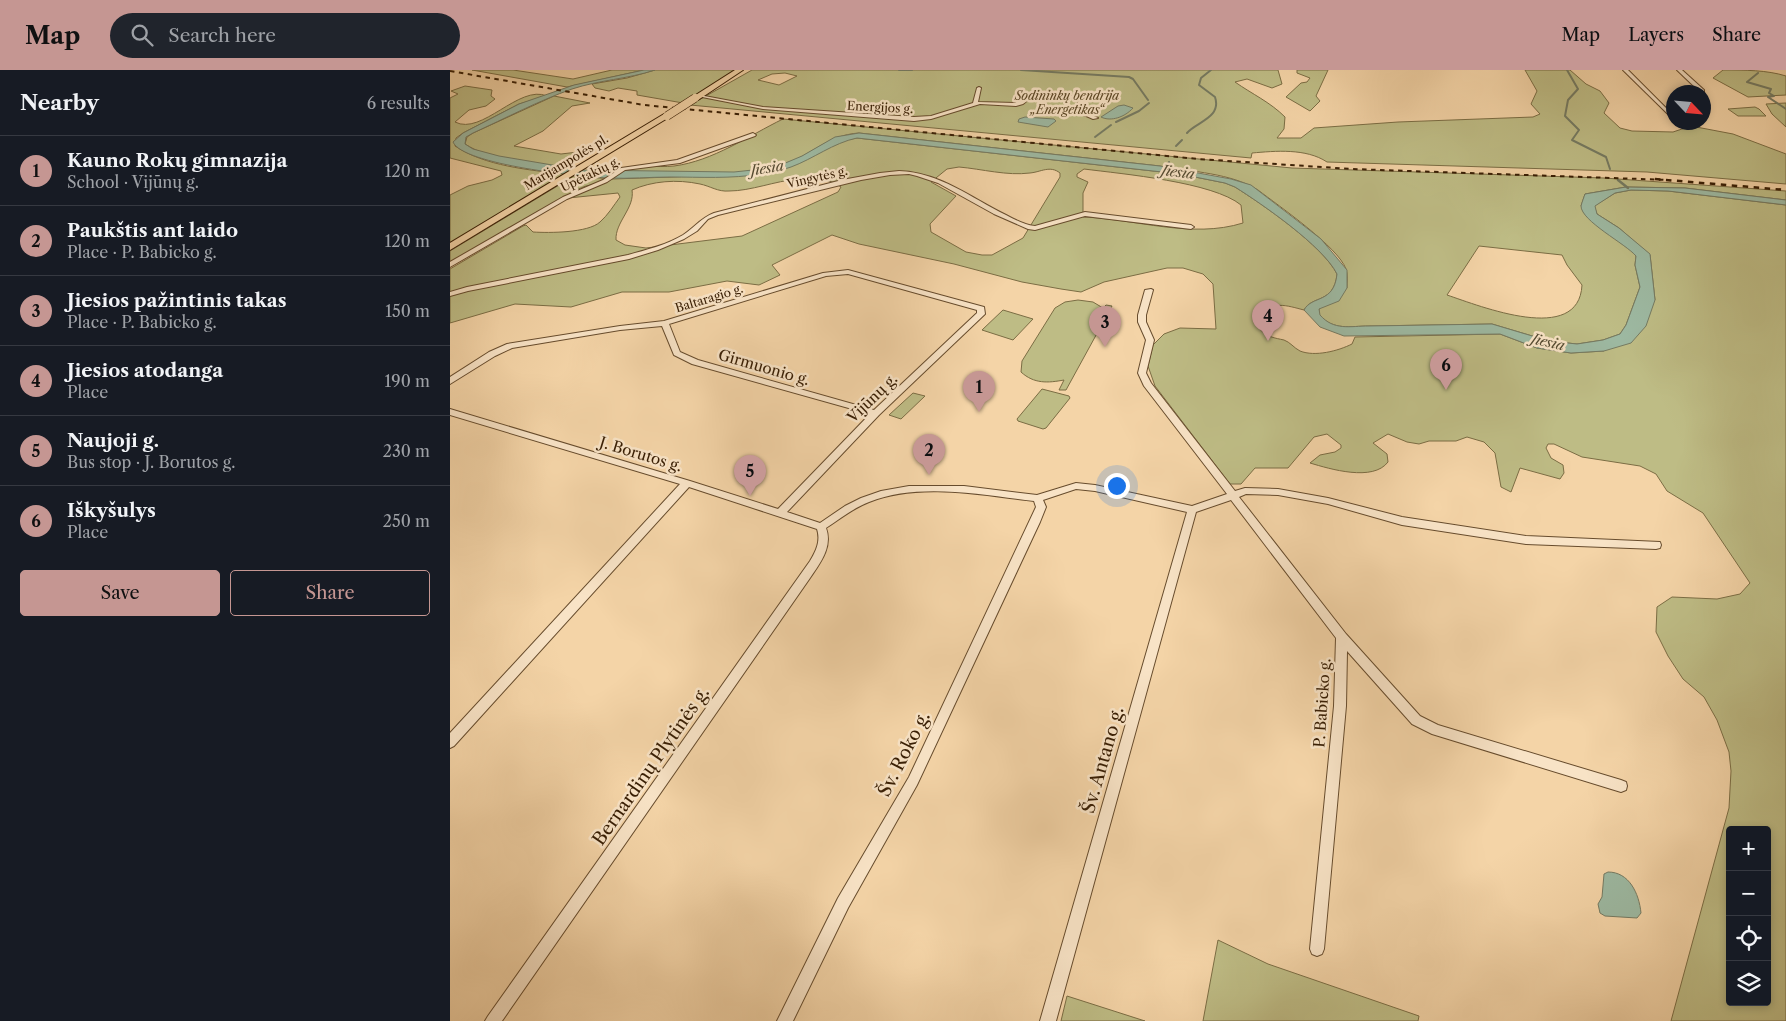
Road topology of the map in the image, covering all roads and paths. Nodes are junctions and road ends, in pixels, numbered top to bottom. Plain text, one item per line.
1 (740, 70) edge
2 (1625, 70) edge
3 (1679, 70) edge
4 (1695, 85) edge
5 (979, 88) dead end
6 (697, 97) junction
7 (975, 104) junction
8 (1666, 111) edge
9 (1095, 118) dead end
10 (753, 135) dead end
11 (1191, 227) dead end
12 (450, 247) edge
13 (450, 265) edge
14 (1149, 290) dead end
15 (450, 294) edge
16 (978, 308) joint
17 (665, 324) junction
18 (450, 380) edge
19 (450, 412) edge
20 (876, 412) junction
21 (687, 483) junction
22 (1233, 496) junction
23 (1037, 498) junction
24 (1192, 510) junction
25 (780, 513) junction
26 (822, 527) junction
27 (1656, 545) dead end
28 (1342, 637) junction
29 (450, 742) edge
30 (1621, 786) dead end
31 (1317, 949) dead end
32 (493, 1021) edge
33 (785, 1021) edge
34 (1048, 1021) edge

1 - 6 main road, Marijampolės pl.
2 - 8 street
3 - 4 street
5 - 7 street
6 - 7 street, Energijos g.
6 - 12 main road, Marijampolės pl., bridge
7 - 9 street, Energijos g.
10 - 13 street, Upėtakių g.
11 - 15 street, Vingytės g.
14 - 22 street
16 - 17 street, Baltaragio g.
16 - 20 street, Vijūnų g.
17 - 18 street, Baltaragio g.
17 - 20 street, Girmuonio g.
19 - 21 street, J. Borutos g.
20 - 25 street, Vijūnų g.
21 - 25 street, J. Borutos g.
21 - 29 street
22 - 24 street
22 - 27 street
22 - 28 street
23 - 24 street
23 - 26 street
23 - 33 street, Šv. Roko g.
24 - 34 street, Šv. Antano g.
25 - 26 street, J. Borutos g.
26 - 32 street, Bernardinų Plytinės g.
28 - 30 street
28 - 31 street, P. Babicko g.

